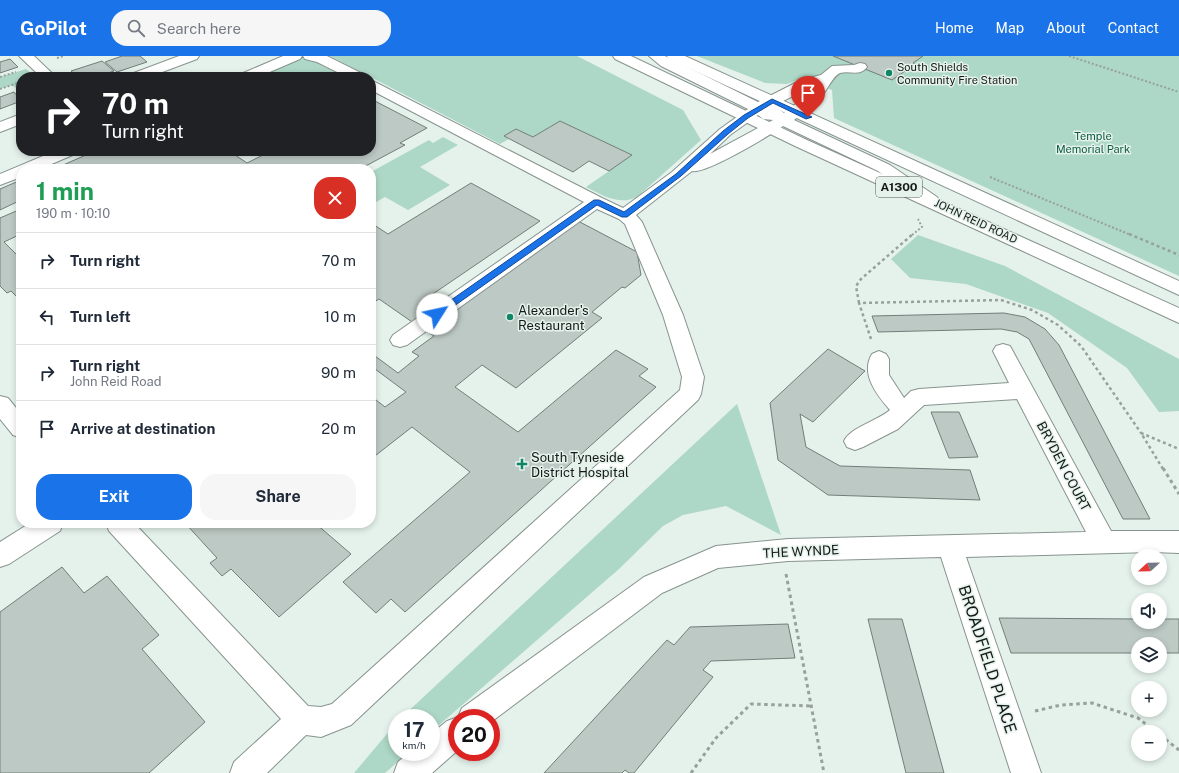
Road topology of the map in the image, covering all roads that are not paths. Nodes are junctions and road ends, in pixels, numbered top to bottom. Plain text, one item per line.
1 (26, 56) edge
2 (192, 56) edge
3 (295, 56) edge
4 (310, 56) edge
5 (620, 56) edge
6 (656, 56) edge
7 (674, 56) edge
8 (170, 59) edge
9 (860, 66) dead end
10 (44, 72) edge
11 (145, 72) edge
12 (258, 72) edge
13 (349, 72) edge
14 (826, 78) junction
15 (376, 89) edge
16 (759, 108) junction
17 (782, 120) junction
18 (16, 121) edge
19 (0, 127) edge
20 (57, 156) edge
21 (38, 164) edge
22 (16, 173) edge
23 (678, 175) junction
24 (0, 180) edge
25 (596, 202) junction
26 (625, 215) junction
27 (1179, 289) edge
28 (1179, 316) edge
29 (400, 340) dead end
30 (1003, 351) dead end
31 (879, 359) dead end
32 (1024, 390) junction
33 (0, 404) edge
34 (904, 411) junction
35 (16, 423) edge
36 (855, 441) dead end
37 (43, 528) edge
38 (123, 528) edge
39 (1104, 542) junction
40 (1179, 542) edge
41 (950, 546) junction
42 (0, 556) edge
43 (484, 709) edge
44 (301, 720) junction
45 (448, 739) edge
46 (245, 773) edge
47 (409, 773) edge
48 (1026, 773) edge

1 - 10 main road
2 - 8 main road
3 - 12 main road
4 - 13 main road
5 - 16 main road, JOHN REID ROAD / A1300
6 - 16 main road
7 - 16 main road, JOHN REID ROAD / A1300
8 - 11 main road
9 - 14 main road
14 - 16 main road
14 - 17 main road
15 - 25 main road
16 - 17 main road, JOHN REID ROAD / A1300
16 - 17 main road, JOHN REID ROAD / A1300
16 - 23 main road
17 - 23 main road
17 - 27 main road, JOHN REID ROAD / A1300
17 - 28 main road, JOHN REID ROAD / A1300
18 - 19 main road
20 - 21 main road
22 - 24 main road
23 - 26 main road
25 - 26 main road
25 - 29 main road
26 - 44 main road
30 - 32 main road, BRYDEN COURT
31 - 34 main road
32 - 34 main road
32 - 39 main road, BRYDEN COURT
33 - 35 main road
34 - 36 main road
37 - 42 main road
38 - 44 main road
39 - 40 main road, THE WYNDE
39 - 41 main road, THE WYNDE
41 - 43 main road, THE WYNDE
41 - 48 main road, BROADFIELD PLACE
44 - 46 main road
45 - 47 main road

